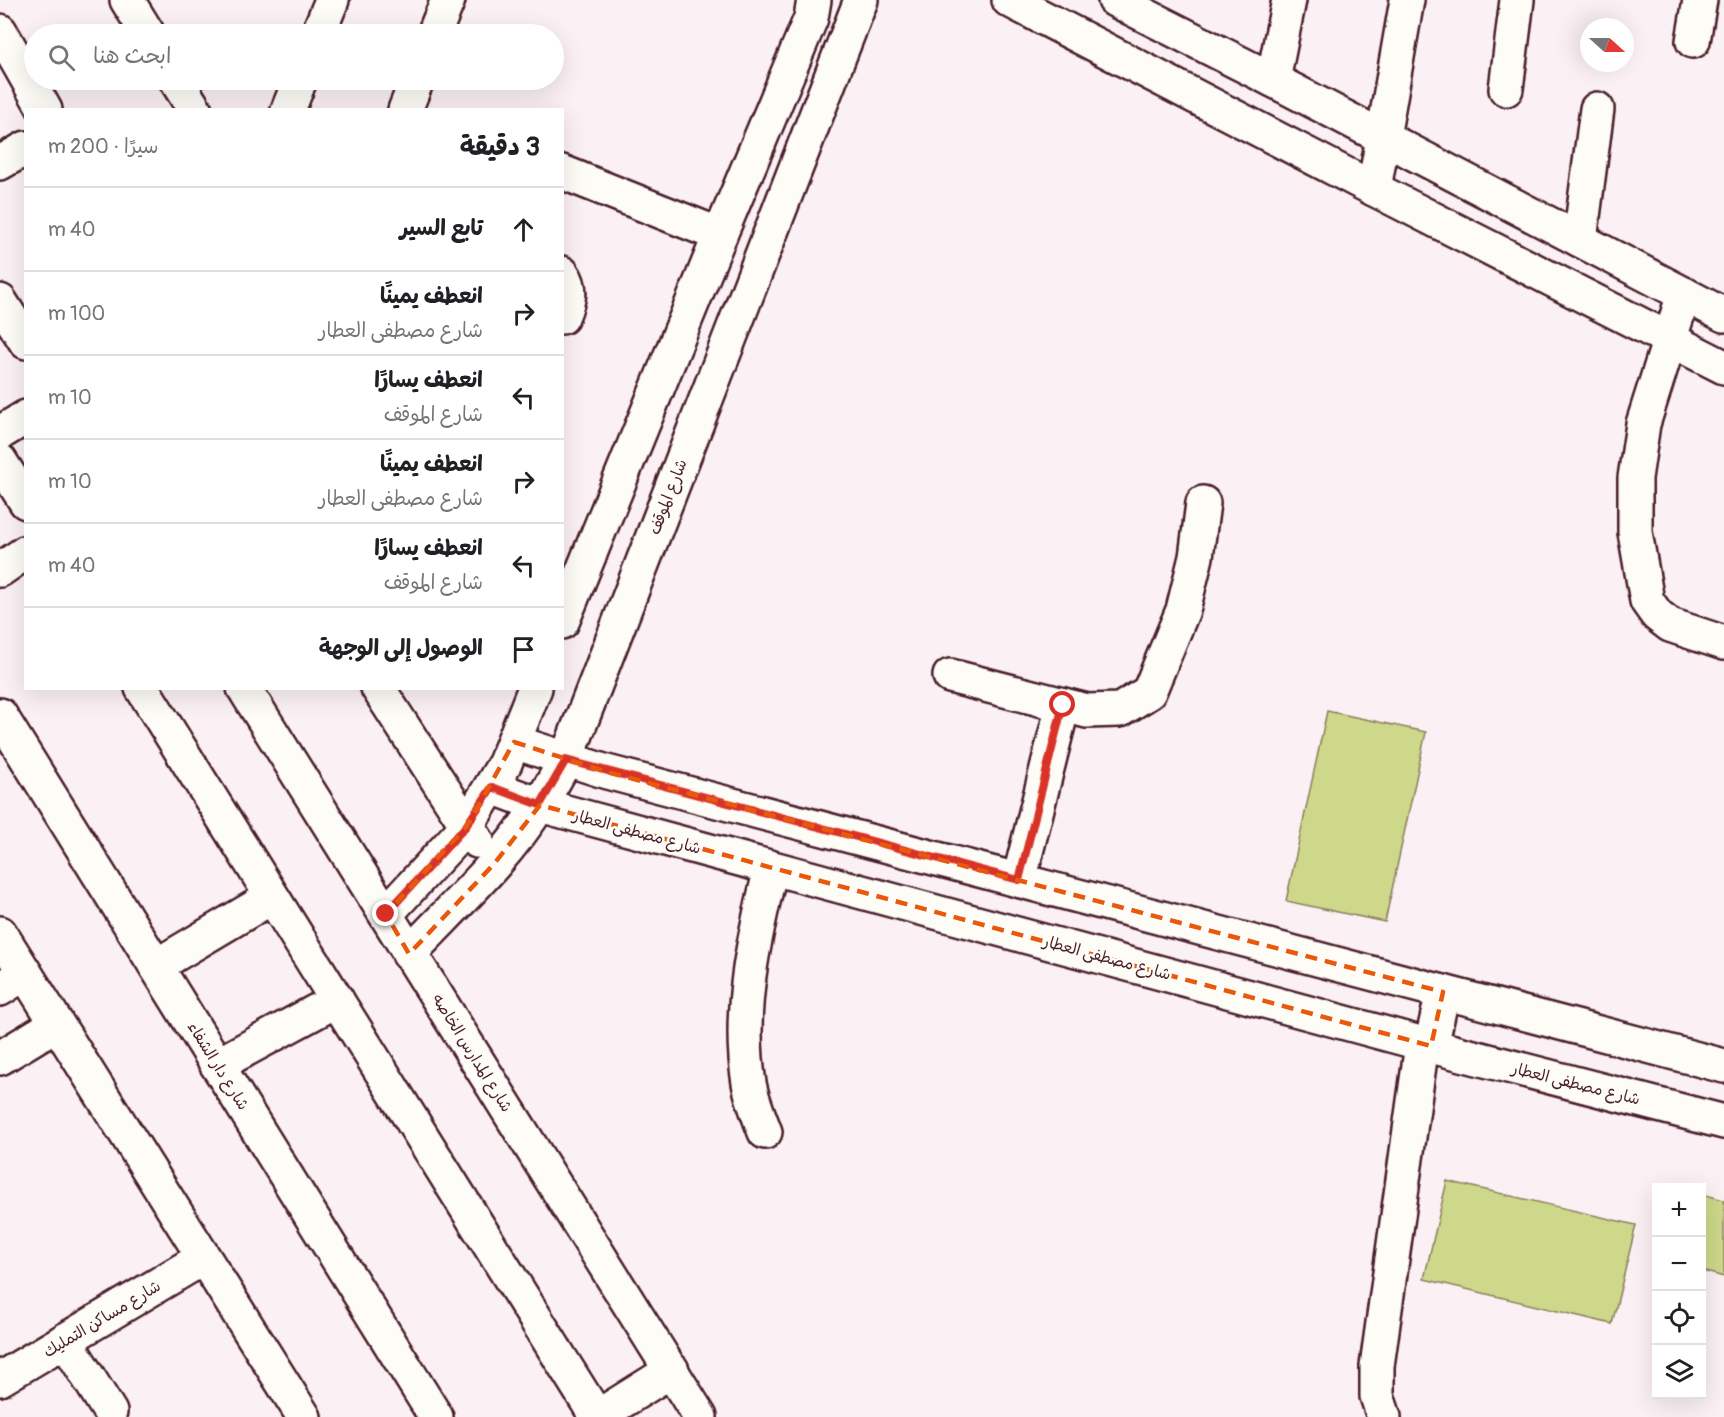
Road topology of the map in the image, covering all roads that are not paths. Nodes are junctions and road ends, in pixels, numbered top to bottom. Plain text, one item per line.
1 (332, 0) edge
2 (448, 0) edge
3 (861, 0) edge
4 (1008, 0) edge
5 (1115, 0) edge
6 (1289, 0) edge
7 (1407, 0) edge
8 (1517, 0) edge
9 (1700, 0) edge
10 (813, 9) edge
11 (322, 24) edge
12 (438, 24) edge
13 (0, 31) edge
14 (847, 35) junction
15 (1693, 41) dead end
16 (24, 66) edge
17 (1273, 80) junction
18 (1506, 89) dead end
19 (182, 90) edge
20 (296, 90) edge
21 (413, 90) edge
22 (194, 108) edge
23 (289, 108) edge
24 (406, 108) edge
25 (1597, 109) dead end
26 (1383, 138) junction
27 (24, 149) edge
28 (0, 163) edge
29 (564, 173) edge
30 (1374, 189) junction
31 (720, 234) junction
32 (1580, 240) junction
33 (564, 276) edge
34 (1684, 294) junction
35 (0, 301) edge
36 (564, 311) edge
37 (1724, 315) edge
38 (24, 339) edge
39 (1670, 339) junction
40 (1724, 367) edge
41 (24, 418) edge
42 (0, 433) edge
43 (0, 460) edge
44 (24, 499) edge
45 (1203, 503) dead end
46 (24, 553) edge
47 (0, 570) edge
48 (564, 617) edge
49 (1724, 643) edge
50 (950, 676) dead end
51 (143, 690) edge
52 (245, 690) edge
53 (379, 690) edge
54 (534, 690) edge
55 (1063, 705) junction
56 (0, 716) edge
57 (514, 742) junction
58 (566, 760) junction
59 (492, 787) junction
60 (540, 805) junction
61 (466, 826) junction
62 (494, 864) junction
63 (771, 868) junction
64 (1019, 880) junction
65 (272, 897) junction
66 (386, 914) junction
67 (1187, 925) junction
68 (0, 933) edge
69 (409, 954) junction
70 (156, 966) junction
71 (1173, 976) junction
72 (13, 981) edge
73 (1443, 992) junction
74 (337, 1000) junction
75 (56, 1024) junction
76 (1426, 1045) junction
77 (0, 1058) edge
78 (217, 1065) junction
79 (1724, 1066) edge
80 (1724, 1122) edge
81 (765, 1132) dead end
82 (203, 1258) junction
83 (65, 1340) junction
84 (672, 1370) junction
85 (0, 1379) edge
86 (110, 1412) dead end
87 (304, 1417) edge
88 (436, 1417) edge
89 (597, 1417) edge
90 (700, 1417) edge
91 (1384, 1417) edge

1 - 11 street
2 - 12 street
3 - 14 street, شارع الموقف
4 - 30 street
5 - 17 street
6 - 17 street
7 - 26 street
8 - 18 street
9 - 15 street
10 - 14 street
10 - 31 street
13 - 16 street
14 - 58 street, شارع الموقف
17 - 26 street
19 - 22 street
20 - 23 street
21 - 24 street
25 - 32 street
26 - 30 street
26 - 32 street
27 - 28 street
29 - 31 street
30 - 39 street
31 - 48 street
32 - 34 street
33 - 36 street
34 - 37 street
34 - 39 street
35 - 38 street
39 - 40 street
39 - 49 street
41 - 42 street
43 - 44 street
45 - 55 street
46 - 47 street
50 - 55 street
51 - 65 street
52 - 66 street, شارع المدارس الخاصه
53 - 61 street
54 - 57 street
55 - 64 street
56 - 70 street, شارع دار الشفاء
57 - 58 street
57 - 59 street
58 - 60 street, شارع الموقف
58 - 64 street
59 - 60 street, شارع مصطفى العطار
59 - 61 street
60 - 62 street, شارع الموقف
60 - 63 street, شارع مصطفى العطار
61 - 62 street
61 - 66 street
62 - 69 street, شارع الموقف
63 - 71 street, شارع مصطفى العطار
63 - 81 street
64 - 67 street
65 - 70 street
65 - 74 street
66 - 69 street, شارع المدارس الخاصه
67 - 71 street
67 - 73 street
68 - 72 street
69 - 84 street, شارع المدارس الخاصه
70 - 78 street, شارع دار الشفاء
71 - 76 street, شارع مصطفى العطار
72 - 75 street
73 - 76 street
73 - 79 street
74 - 78 street
74 - 89 street
75 - 77 street
75 - 82 street
76 - 80 street, شارع مصطفى العطار
76 - 91 street
78 - 88 street, شارع دار الشفاء
82 - 83 street, شارع مساكن التمليك
82 - 87 street
83 - 85 street, شارع مساكن التمليك
83 - 86 street
84 - 89 street
84 - 90 street, شارع المدارس الخاصه

